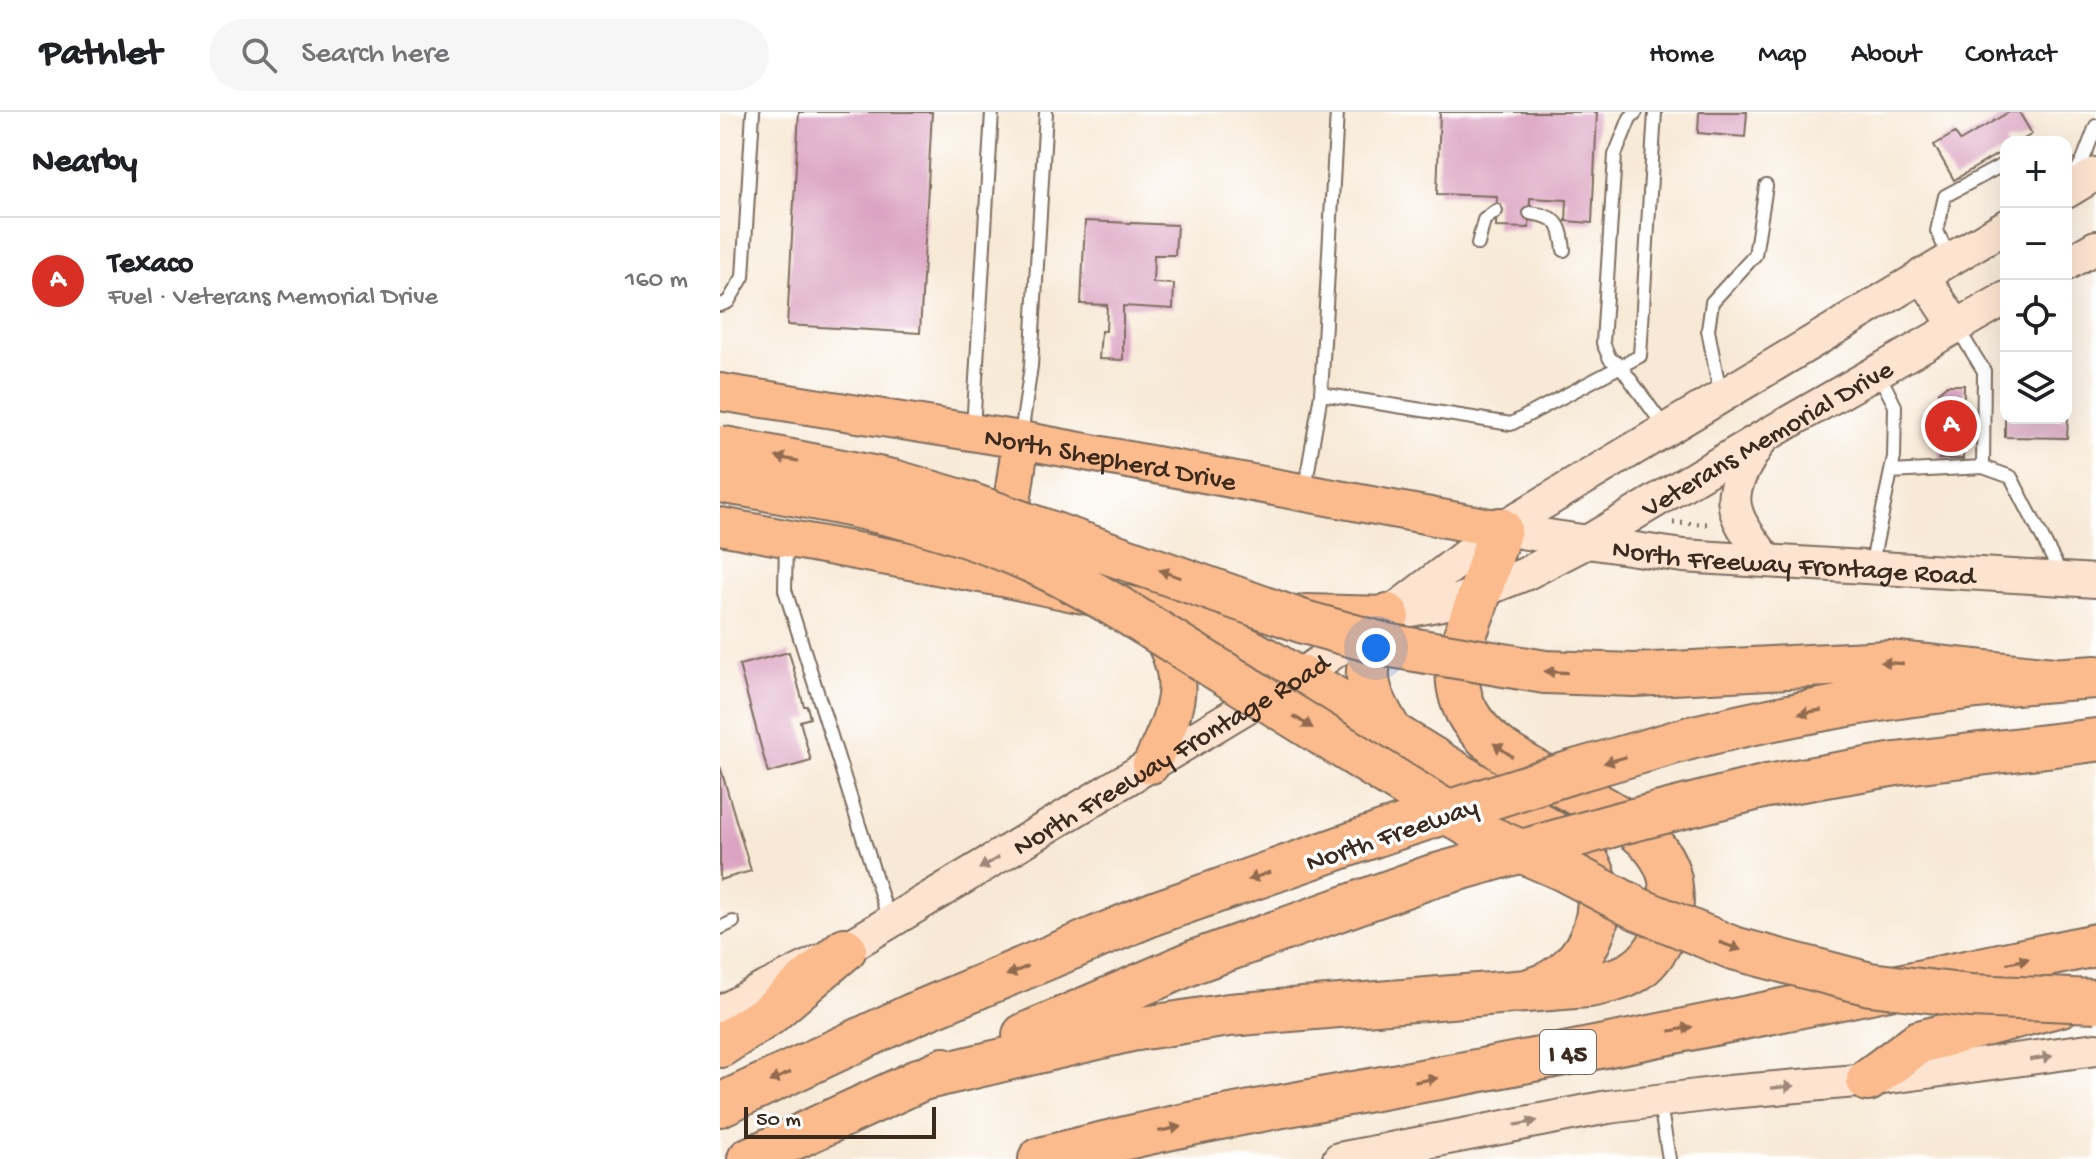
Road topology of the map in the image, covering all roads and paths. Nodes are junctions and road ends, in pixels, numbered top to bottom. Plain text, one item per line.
1 (753, 112) edge
2 (992, 112) edge
3 (1046, 112) edge
4 (1337, 112) edge
5 (1636, 112) edge
6 (1655, 112) edge
7 (2096, 126) edge
8 (2000, 166) edge
9 (2096, 174) edge
10 (2072, 179) edge
11 (1766, 186) dead end
12 (2072, 187) edge
13 (1496, 211) dead end
14 (1530, 213) dead end
15 (2000, 230) edge
16 (1478, 244) dead end
17 (2096, 247) edge
18 (1564, 250) dead end
19 (1950, 259) junction
20 (2072, 261) edge
21 (1922, 275) junction
22 (2000, 301) edge
23 (720, 305) edge
24 (1956, 326) junction
25 (1619, 364) junction
26 (1877, 371) junction
27 (720, 392) edge
28 (1321, 394) junction
29 (1720, 397) junction
30 (1666, 429) junction
31 (973, 432) junction
32 (1763, 437) junction
33 (1021, 440) junction
34 (720, 447) edge
35 (1983, 467) junction
36 (1891, 472) junction
37 (720, 481) edge
38 (1305, 492) junction
39 (1010, 514) junction
40 (720, 516) edge
41 (1665, 523) dead end
42 (1720, 524) dead end
43 (720, 526) edge
44 (1500, 529) junction
45 (786, 539) junction
46 (1587, 542) junction
47 (1767, 560) junction
48 (1871, 567) junction
49 (1002, 578) junction
50 (2063, 579) junction
51 (2096, 581) edge
52 (1480, 593) junction
53 (1136, 606) junction
54 (1388, 615) junction
55 (1299, 676) junction
56 (2096, 677) edge
57 (2053, 679) junction
58 (1392, 734) junction
59 (2096, 740) edge
60 (1151, 765) junction
61 (733, 922) dead end
62 (890, 922) junction
63 (720, 928) edge
64 (2096, 945) edge
65 (845, 949) junction
66 (1516, 992) junction
67 (2096, 998) edge
68 (720, 1013) edge
69 (720, 1046) edge
70 (2096, 1049) edge
71 (918, 1080) junction
72 (1868, 1080) junction
73 (1660, 1100) junction
74 (720, 1105) edge
75 (749, 1159) edge
76 (1040, 1159) edge
77 (1339, 1159) edge
78 (1669, 1159) edge

1 - 23 lane
2 - 31 lane
3 - 33 lane
4 - 28 lane
5 - 25 lane
6 - 25 lane
7 - 10 lane
8 - 19 lane
9 - 12 main road
11 - 29 lane
13 - 16 lane
14 - 18 lane
15 - 19 main road, Veterans Memorial Drive
17 - 20 main road
19 - 21 main road, Veterans Memorial Drive
21 - 24 main road
21 - 29 main road, Veterans Memorial Drive
22 - 24 main road, Veterans Memorial Drive
24 - 26 main road, Veterans Memorial Drive
24 - 35 lane
25 - 28 lane
25 - 30 lane
26 - 32 main road, Veterans Memorial Drive
26 - 36 lane
27 - 31 main road, North Shepherd Drive
28 - 38 lane
29 - 30 main road, Veterans Memorial Drive
30 - 44 main road, Veterans Memorial Drive
31 - 33 main road, North Shepherd Drive
32 - 46 main road, Veterans Memorial Drive
32 - 47 main road
33 - 38 main road, North Shepherd Drive
33 - 39 main road
57 -> 34 highway, bridge
35 - 36 lane
35 - 50 lane
36 - 48 lane
37 -> 67 highway, bridge
38 - 44 main road, North Shepherd Drive
39 - 40 main road
39 - 49 main road
41 - 42 path
43 - 45 main road
44 - 46 main road, North Freeway Frontage Road
44 - 52 highway
44 - 54 main road, North Freeway Frontage Road
45 - 49 main road
45 - 62 lane
46 - 47 main road, North Freeway Frontage Road
46 - 52 main road, Veterans Memorial Drive
47 - 48 main road, North Freeway Frontage Road
48 - 50 main road, North Freeway Frontage Road
49 - 53 main road
50 - 51 main road, North Freeway Frontage Road
52 - 54 main road, Veterans Memorial Drive
66 -> 52 highway
53 - 54 main road
53 - 55 main road
53 - 60 main road
54 - 55 main road, North Freeway Frontage Road
54 - 58 highway
55 - 58 highway
55 - 60 main road, North Freeway Frontage Road
56 - 57 highway, North Freeway
57 -> 74 highway, North Freeway, bridge
58 - 66 highway
59 - 71 highway, North Freeway, bridge
60 -> 62 main road, North Freeway Frontage Road
61 - 63 lane
62 - 65 main road, North Freeway Frontage Road
76 -> 64 highway, I 45
65 - 68 main road, North Freeway Frontage Road
65 - 69 highway
66 - 71 highway
67 - 72 highway
72 -> 70 main road
71 - 75 highway, North Freeway
73 -> 72 main road
77 -> 73 main road
73 - 78 lane

